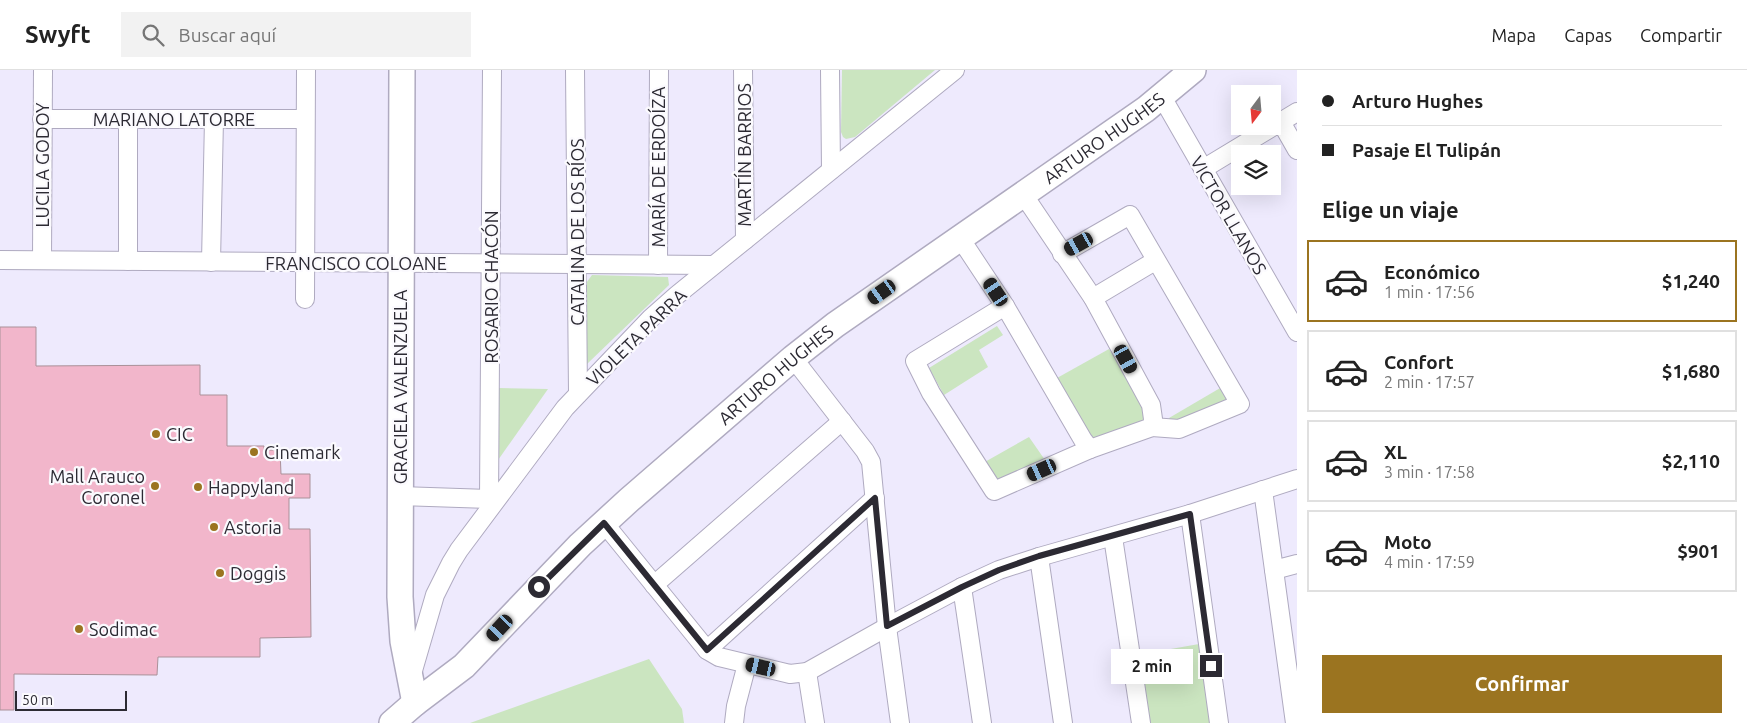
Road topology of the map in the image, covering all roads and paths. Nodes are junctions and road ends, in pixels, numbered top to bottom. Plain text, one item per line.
1 (43, 70) edge
2 (306, 70) edge
3 (402, 70) edge
4 (492, 70) edge
5 (575, 70) edge
6 (658, 70) edge
7 (743, 70) edge
8 (830, 70) edge
9 (955, 70) edge
10 (1193, 70) edge
11 (1162, 97) junction
12 (1297, 112) edge
13 (42, 118) junction
14 (128, 119) junction
15 (214, 119) junction
16 (305, 119) junction
17 (1281, 122) joint
18 (1259, 135) edge
19 (1297, 150) edge
20 (1203, 169) junction
21 (830, 170) junction
22 (1023, 194) junction
23 (960, 238) junction
24 (744, 240) junction
25 (1062, 254) junction
26 (0, 260) edge
27 (42, 260) junction
28 (128, 261) junction
29 (1155, 261) junction
30 (211, 262) junction
31 (305, 262) junction
32 (401, 263) junction
33 (491, 264) junction
34 (577, 264) junction
35 (658, 265) junction
36 (713, 265) junction
37 (305, 298) dead end
38 (1092, 298) junction
39 (1005, 306) junction
40 (1292, 314) edge
41 (1297, 332) edge
42 (793, 358) junction
43 (578, 394) junction
44 (842, 421) junction
45 (1152, 427) junction
46 (1090, 449) junction
47 (1297, 479) edge
48 (1263, 490) junction
49 (400, 496) junction
50 (875, 498) junction
51 (492, 500) junction
52 (1190, 514) junction
53 (604, 523) junction
54 (1113, 536) junction
55 (1039, 556) junction
56 (1297, 564) edge
57 (1274, 570) junction
58 (654, 585) junction
59 (962, 587) junction
60 (887, 626) junction
61 (1291, 642) edge
62 (707, 650) junction
63 (747, 664) junction
64 (807, 672) junction
65 (413, 691) junction
66 (392, 723) edge
67 (734, 723) edge
68 (814, 723) edge
69 (900, 723) edge
70 (982, 723) edge
71 (1063, 723) edge
72 (1141, 723) edge
73 (1219, 723) edge
74 (1296, 723) edge

1 - 13 street, LUCILA GODOY
2 - 16 street
3 - 32 street, GRACIELA VALENZUELA
4 - 33 street, ROSARIO CHACÓN
5 - 34 street, CATALINA DE LOS RÍOS
6 - 35 street, MARÍA DE ERDOÍZA
7 - 24 street, MARTÍN BARRIOS
8 - 21 street
9 - 21 street, VIOLETA PARRA
10 - 11 street, ARTURO HUGHES
11 - 20 street, VICTOR LLANOS
11 - 22 street, ARTURO HUGHES
12 - 17 street
13 - 14 street, MARIANO LATORRE
13 - 27 street, LUCILA GODOY
14 - 15 street, MARIANO LATORRE
14 - 28 street
15 - 16 street, MARIANO LATORRE
15 - 30 street
16 - 31 street
17 - 19 street
18 - 20 street
20 - 40 street, VICTOR LLANOS
21 - 24 street, VIOLETA PARRA
22 - 23 street, ARTURO HUGHES
22 - 25 street
23 - 39 street
23 - 42 street, ARTURO HUGHES
24 - 36 street, VIOLETA PARRA
25 - 29 street
25 - 38 street
26 - 27 street, FRANCISCO COLOANE
27 - 28 street, FRANCISCO COLOANE
28 - 30 street, FRANCISCO COLOANE
29 - 38 street
29 - 45 street
30 - 31 street, FRANCISCO COLOANE
31 - 32 street, FRANCISCO COLOANE
31 - 37 street
32 - 33 street, FRANCISCO COLOANE
32 - 49 street, GRACIELA VALENZUELA
33 - 34 street, FRANCISCO COLOANE
33 - 51 street, ROSARIO CHACÓN
34 - 35 street, FRANCISCO COLOANE
34 - 43 street, CATALINA DE LOS RÍOS
35 - 36 street, FRANCISCO COLOANE
36 - 43 street, VIOLETA PARRA
38 - 45 street
39 - 46 street
39 - 46 street
40 - 41 street, VICTOR LLANOS
42 - 44 street
42 - 53 street, ARTURO HUGHES
43 - 51 street, VIOLETA PARRA
44 - 50 street
44 - 58 street
45 - 46 street
47 - 48 street
48 - 52 street
48 - 57 street
49 - 51 street
49 - 65 street, GRACIELA VALENZUELA
50 - 60 street
50 - 62 street
51 - 65 street, VIOLETA PARRA
52 - 54 street
52 - 73 street
53 - 58 street
53 - 65 street, ARTURO HUGHES
54 - 55 street
54 - 72 street
55 - 59 street
55 - 71 street
56 - 57 street
57 - 61 street
58 - 62 street
59 - 60 street
59 - 70 street
60 - 64 street
60 - 69 street
61 - 74 street
62 - 63 street
63 - 64 street
63 - 67 street
64 - 68 street
65 - 66 street, ARTURO HUGHES

